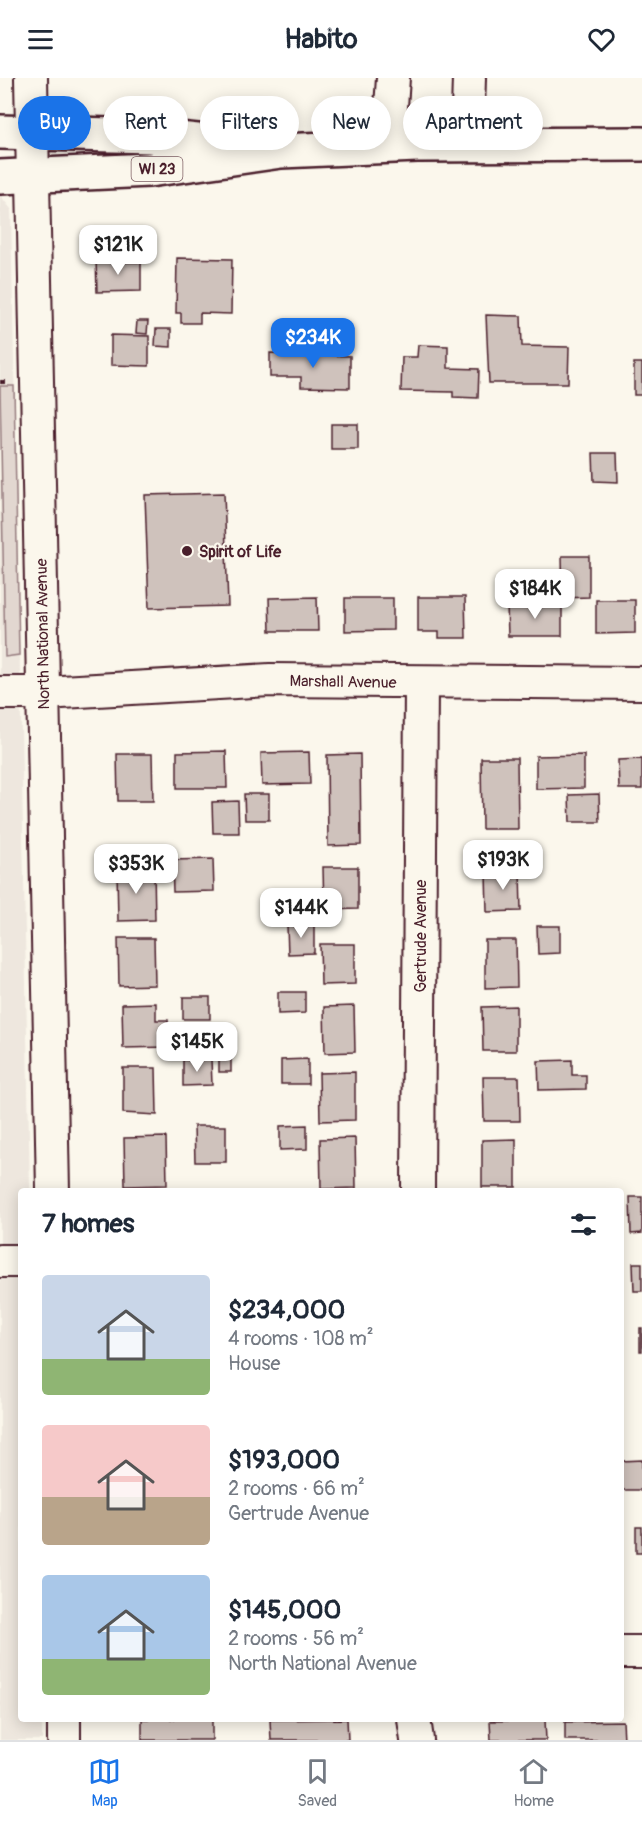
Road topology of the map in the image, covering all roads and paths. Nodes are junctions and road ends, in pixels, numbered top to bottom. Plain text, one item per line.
1 (31, 78) edge
2 (393, 78) edge
3 (469, 78) edge
4 (468, 96) edge
5 (16, 133) edge
6 (642, 144) edge
7 (543, 145) edge
8 (393, 146) junction
9 (403, 146) edge
10 (281, 151) junction
11 (16, 176) edge
12 (421, 682) junction
13 (642, 683) edge
14 (0, 693) edge
15 (44, 693) junction
16 (53, 1188) edge
17 (418, 1188) edge
18 (0, 1261) edge
19 (18, 1261) edge
20 (624, 1652) edge
21 (642, 1652) edge
22 (64, 1722) edge
23 (414, 1722) edge
24 (64, 1740) edge
25 (417, 1740) edge

1 - 5 street, North National Avenue
2 - 8 street
3 - 4 street
5 - 10 main road, WI 23
5 - 11 street, North National Avenue
6 - 7 main road, WI 23
8 - 9 main road, WI 23
8 - 10 main road, WI 23
10 - 11 main road, WI 23
11 - 15 street, North National Avenue
12 - 13 street, Marshall Avenue
12 - 15 street, Marshall Avenue
12 - 17 street, Gertrude Avenue
14 - 15 street, Marshall Avenue
15 - 16 street, North National Avenue
18 - 19 street
20 - 21 street
22 - 24 street
23 - 25 street

